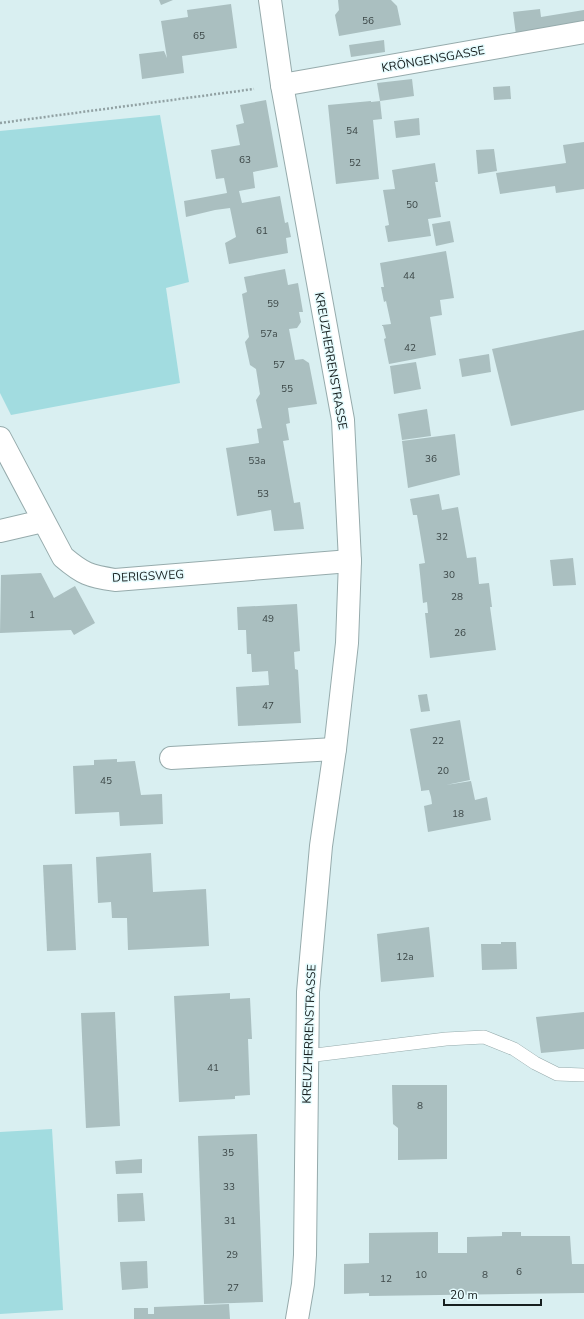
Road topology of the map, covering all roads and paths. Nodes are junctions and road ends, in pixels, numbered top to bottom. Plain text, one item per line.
1 (270, 0) edge
2 (584, 32) edge
3 (282, 85) junction
4 (0, 123) edge
5 (0, 438) edge
6 (43, 521) junction
7 (0, 531) edge
8 (350, 561) junction
9 (335, 749) junction
10 (171, 758) dead end
11 (307, 1056) junction
12 (584, 1075) edge
13 (297, 1319) edge

1 - 3 street, KREUZHERRENSTRASSE
2 - 3 street, KRÖNGENSGASSE
3 - 4 path
3 - 8 street, KREUZHERRENSTRASSE
5 - 6 street, DERIGSWEG
6 - 7 street
6 - 8 street, DERIGSWEG
8 - 9 street, KREUZHERRENSTRASSE
9 - 10 street
9 - 11 street, KREUZHERRENSTRASSE
11 - 12 lane
11 - 13 street, KREUZHERRENSTRASSE

